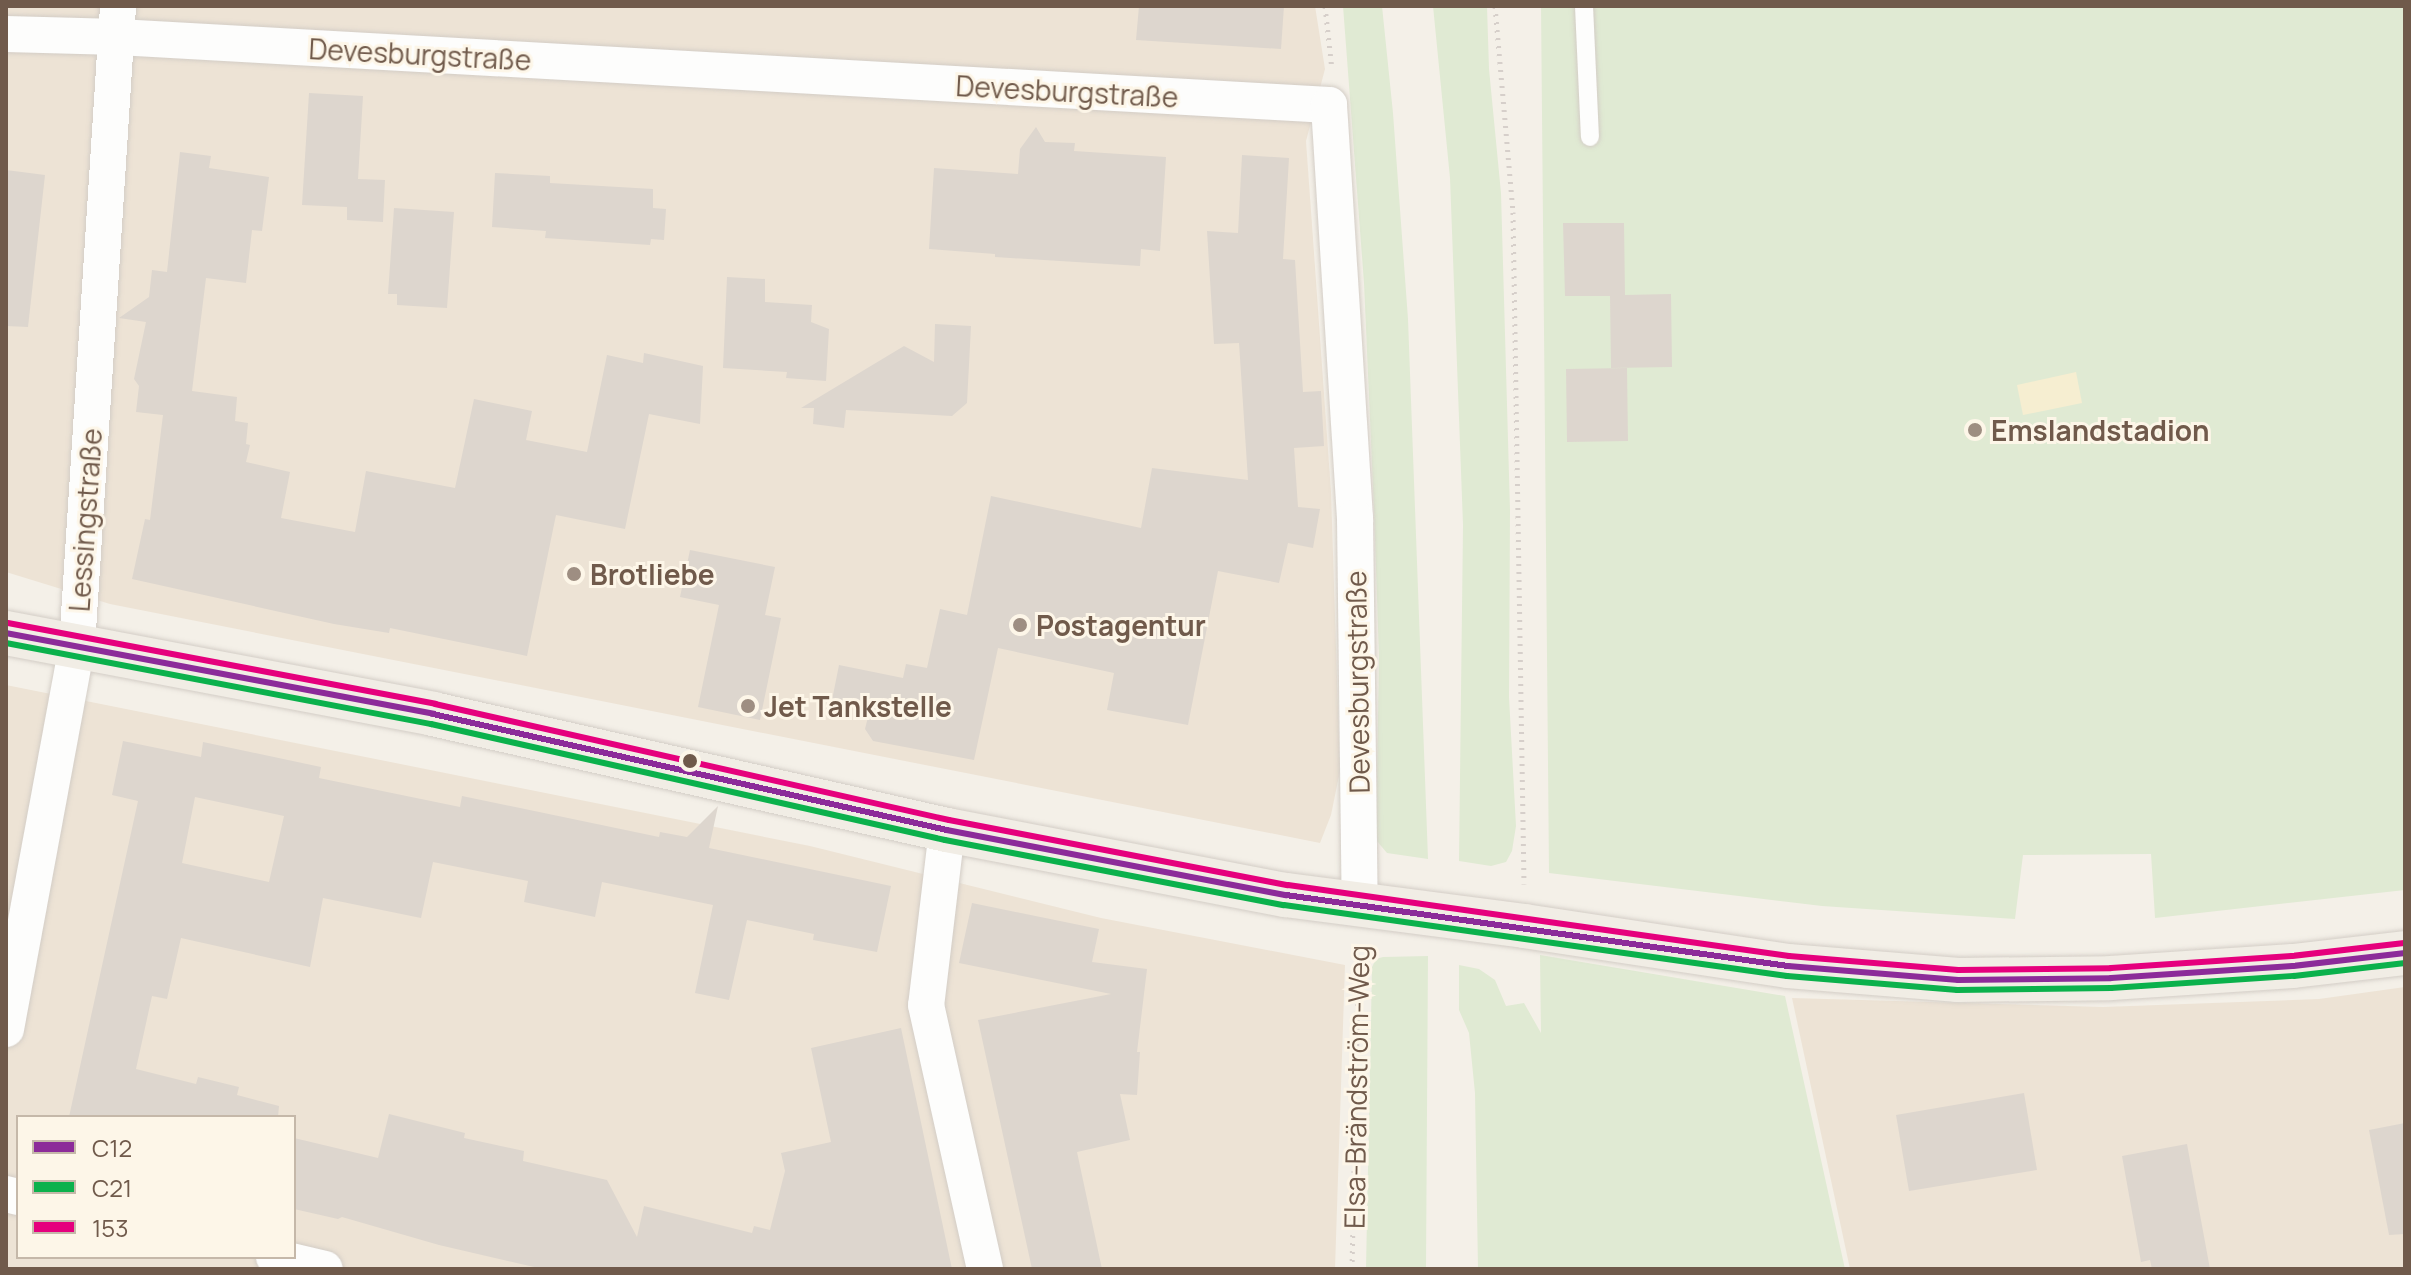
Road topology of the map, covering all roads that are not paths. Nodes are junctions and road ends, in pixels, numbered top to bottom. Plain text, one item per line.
1 (1584, 6) edge
2 (118, 21) edge
3 (6, 34) edge
4 (1590, 137) dead end
5 (6, 633) edge
6 (77, 646) junction
7 (947, 830) junction
8 (1360, 905) junction
9 (2405, 953) edge
10 (6, 1029) edge
11 (282, 1259) edge
12 (325, 1269) edge
13 (985, 1269) edge

1 - 4 lane
2 - 3 street, Devesburgstraße
2 - 6 street, Lessingstraße
2 - 8 street, Devesburgstraße
5 - 6 main road
6 - 7 main road
6 - 10 street, Lessingstraße
7 - 8 main road
7 - 13 street
8 - 9 main road
11 - 12 street

